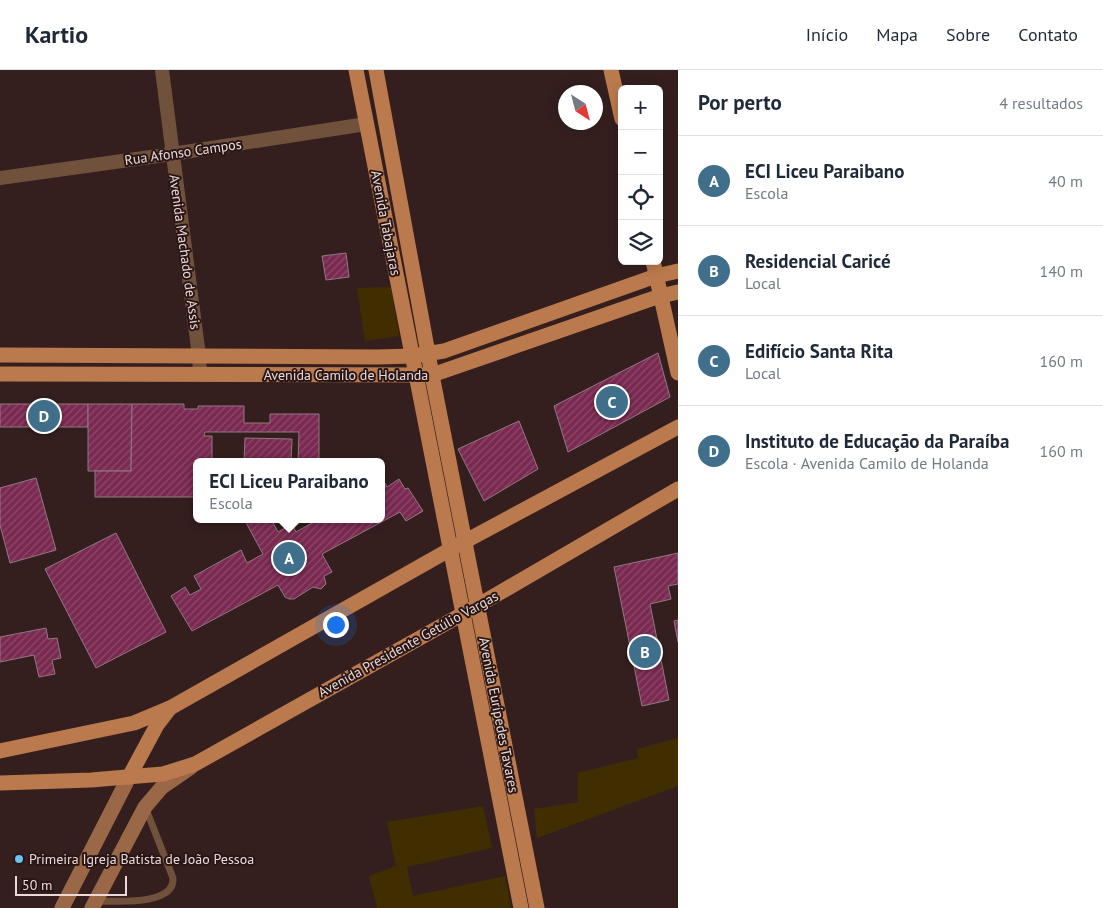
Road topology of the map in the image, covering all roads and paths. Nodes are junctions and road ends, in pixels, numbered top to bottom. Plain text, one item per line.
1 (162, 70) edge
2 (356, 70) edge
3 (376, 70) edge
4 (611, 70) edge
5 (618, 101) edge
6 (366, 124) junction
7 (172, 154) junction
8 (0, 178) edge
9 (654, 265) edge
10 (678, 270) edge
11 (656, 276) junction
12 (678, 292) edge
13 (660, 296) junction
14 (429, 354) junction
15 (0, 355) edge
16 (200, 356) junction
17 (413, 356) junction
18 (678, 373) edge
19 (0, 374) edge
20 (200, 374) junction
21 (432, 376) junction
22 (417, 377) junction
23 (678, 427) edge
24 (678, 489) edge
25 (466, 542) junction
26 (450, 550) junction
27 (477, 606) junction
28 (462, 614) junction
29 (170, 708) junction
30 (0, 751) edge
31 (195, 764) junction
32 (129, 777) junction
33 (0, 782) edge
34 (145, 807) junction
35 (94, 905) edge
36 (62, 908) edge
37 (521, 908) edge
38 (537, 908) edge

1 - 7 street, Avenida Machado de Assis
2 - 6 main road, Avenida Tabajaras
3 - 14 main road, Avenida Tabajaras
4 - 5 main road
6 - 7 street, Rua Afonso Campos
6 - 17 main road, Avenida Tabajaras
7 - 8 street, Rua Afonso Campos
7 - 16 street, Avenida Machado de Assis
9 - 11 main road
10 - 11 main road, Avenida Camilo de Holanda
11 - 13 main road
11 - 14 main road, Avenida Camilo de Holanda
12 - 13 main road, Avenida Camilo de Holanda
13 - 18 main road
13 - 21 main road, Avenida Camilo de Holanda
14 - 17 main road, Avenida Camilo de Holanda
14 - 21 main road, Avenida Tabajaras
15 - 16 main road, Avenida Camilo de Holanda
16 - 17 main road, Avenida Camilo de Holanda
16 - 20 street, Avenida Machado de Assis
17 - 22 main road, Avenida Tabajaras
19 - 20 main road, Avenida Camilo de Holanda
20 - 22 main road, Avenida Camilo de Holanda
21 - 22 main road, Avenida Camilo de Holanda
21 - 25 main road, Avenida Eurípedes Tavares
22 - 26 main road, Avenida Eurípedes Tavares
23 - 25 main road
24 - 27 main road, Avenida Presidente Getúlio Vargas
25 - 26 main road
25 - 27 main road, Avenida Eurípedes Tavares
26 - 28 main road, Avenida Eurípedes Tavares
26 - 29 main road
27 - 28 main road, Avenida Presidente Getúlio Vargas
27 - 38 main road, Avenida Eurípedes Tavares
28 - 31 main road, Avenida Presidente Getúlio Vargas
28 - 37 main road, Avenida Eurípedes Tavares
29 - 30 main road
29 - 32 main road
31 - 32 main road, Avenida Presidente Getúlio Vargas
31 - 34 main road
32 - 33 main road, Avenida Presidente Getúlio Vargas
32 - 36 main road
34 - 35 main road
34 - 35 lane

